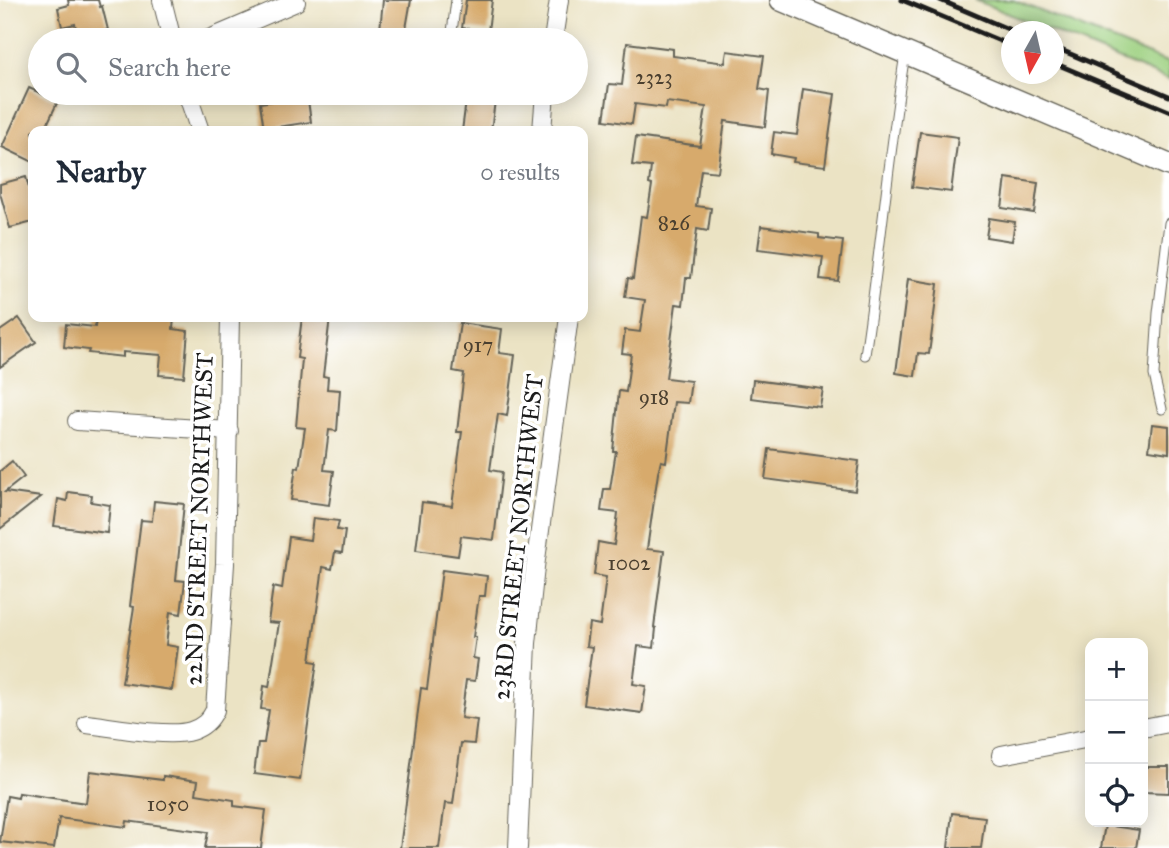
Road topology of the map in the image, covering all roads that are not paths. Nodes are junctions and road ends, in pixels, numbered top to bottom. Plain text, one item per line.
1 (162, 0) edge
2 (456, 0) edge
3 (559, 0) edge
4 (781, 0) edge
5 (296, 2) dead end
6 (169, 28) edge
7 (235, 28) edge
8 (453, 28) edge
9 (555, 28) edge
10 (905, 52) junction
11 (191, 105) edge
12 (544, 105) edge
13 (198, 126) edge
14 (542, 126) edge
15 (1169, 164) edge
16 (1169, 223) edge
17 (230, 322) edge
18 (568, 322) edge
19 (865, 355) dead end
20 (1163, 409) dead end
21 (77, 421) dead end
22 (229, 430) junction
23 (1169, 723) edge
24 (87, 724) dead end
25 (1148, 727) edge
26 (1085, 739) edge
27 (1001, 755) dead end
28 (518, 848) edge

1 - 6 street
2 - 8 lane
3 - 9 street
4 - 10 street
5 - 7 street
10 - 15 street
10 - 19 lane
11 - 13 street
12 - 14 street
16 - 20 lane
17 - 22 street, 22ND STREET NORTHWEST
18 - 28 street, 23RD STREET NORTHWEST
21 - 22 street
22 - 24 street, 22ND STREET NORTHWEST
23 - 25 street
26 - 27 street

